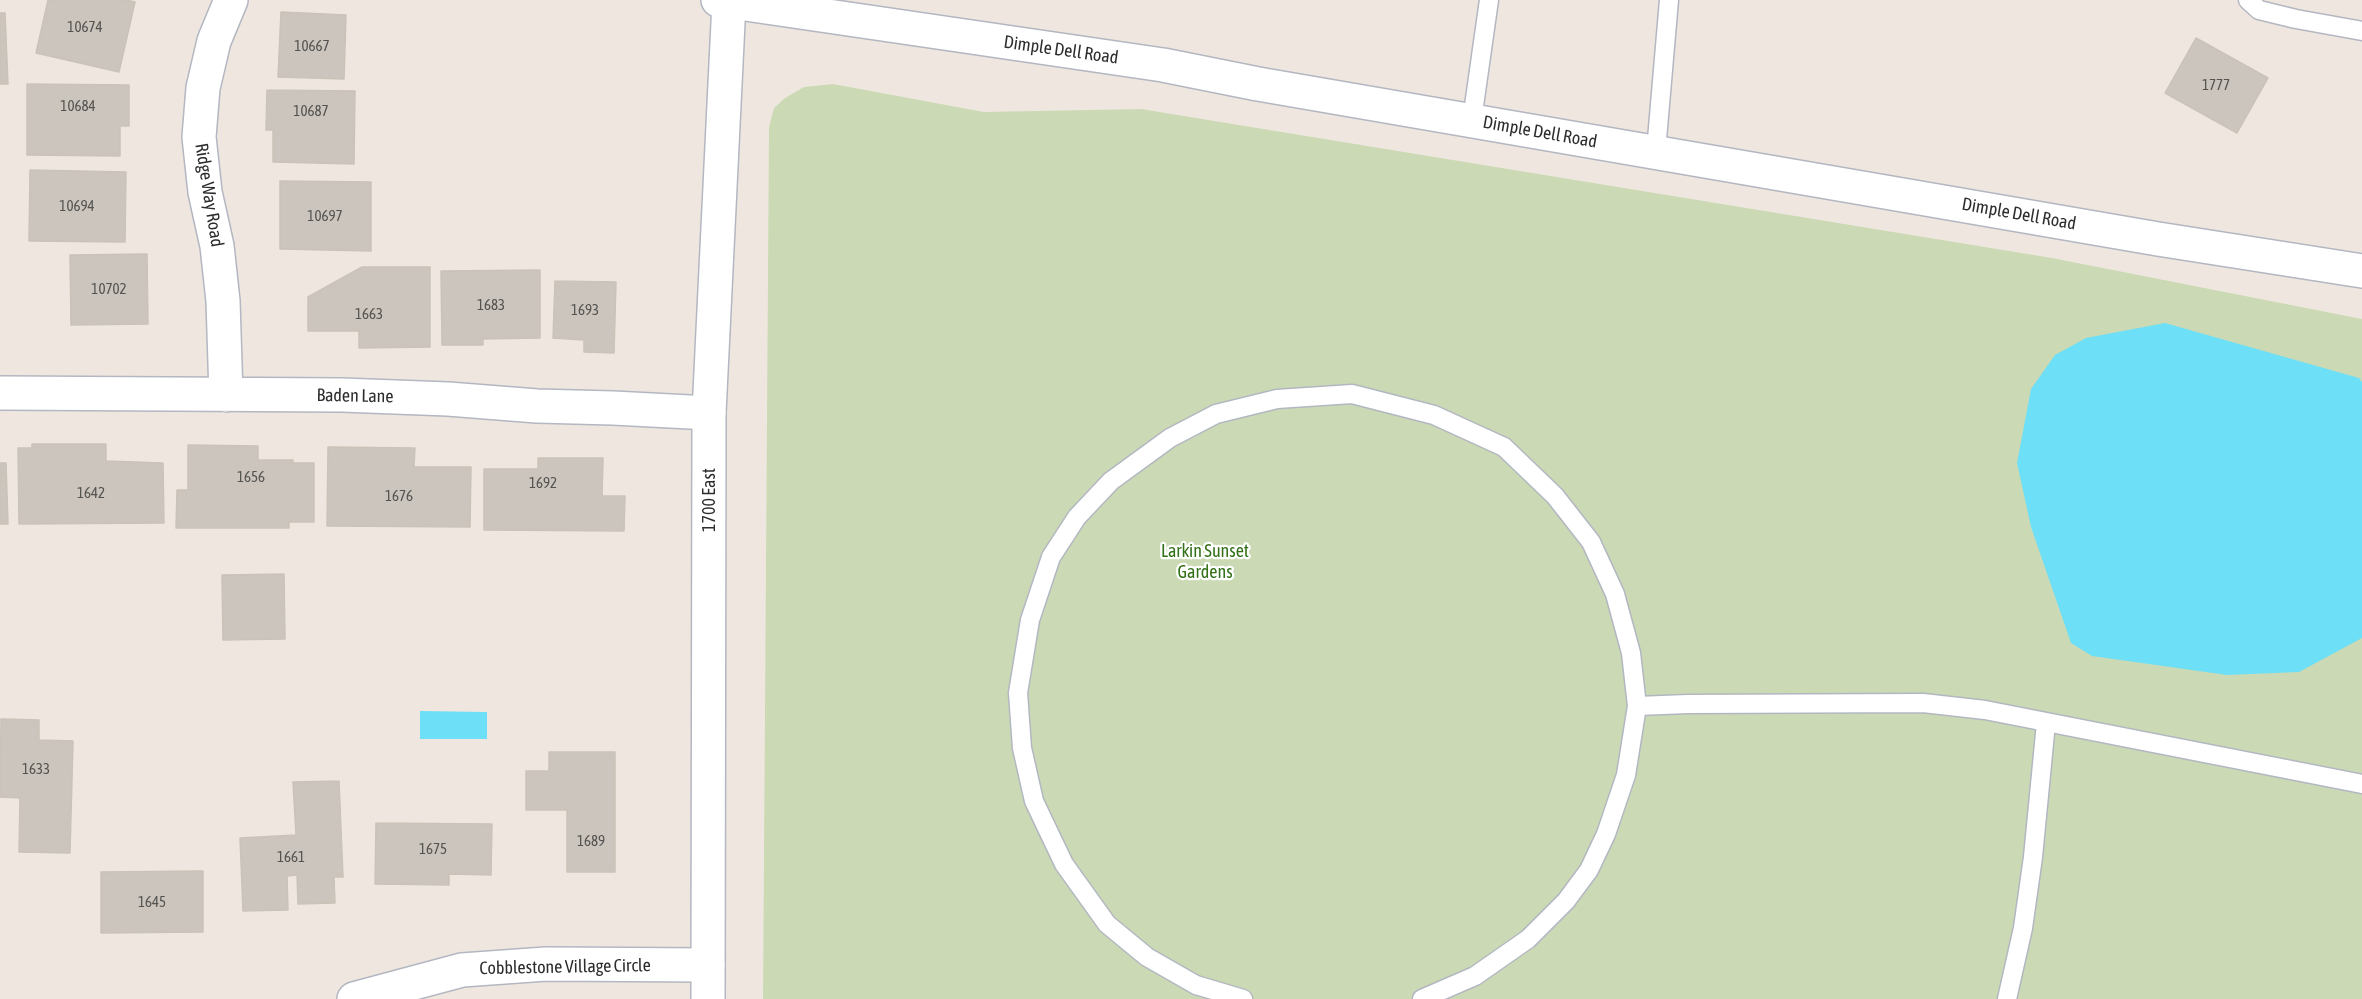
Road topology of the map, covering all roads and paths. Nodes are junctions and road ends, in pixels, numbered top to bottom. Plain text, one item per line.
1 (231, 0) edge
2 (1489, 0) edge
3 (1669, 0) edge
4 (2248, 0) edge
5 (723, 1) edge
6 (2362, 31) edge
7 (1472, 120) junction
8 (1656, 151) junction
9 (2362, 272) edge
10 (0, 393) edge
11 (226, 395) junction
12 (709, 413) junction
13 (1637, 706) junction
14 (2046, 723) junction
15 (2362, 784) edge
16 (708, 966) junction
17 (354, 999) edge
18 (708, 999) edge
19 (1243, 999) edge
20 (1422, 999) edge
21 (2007, 999) edge

1 - 11 street, Ridge Way Road
2 - 7 lane
3 - 8 lane
4 - 6 lane
5 - 7 street, Dimple Dell Road
5 - 12 street, 1700 East
7 - 8 street, Dimple Dell Road
8 - 9 street, Dimple Dell Road
10 - 11 street, Baden Lane
11 - 12 street, Baden Lane
12 - 16 street, 1700 East
13 - 14 lane
13 - 19 lane
13 - 20 lane
14 - 15 lane
14 - 21 lane
16 - 17 street, Cobblestone Village Circle
16 - 18 street, 1700 East

